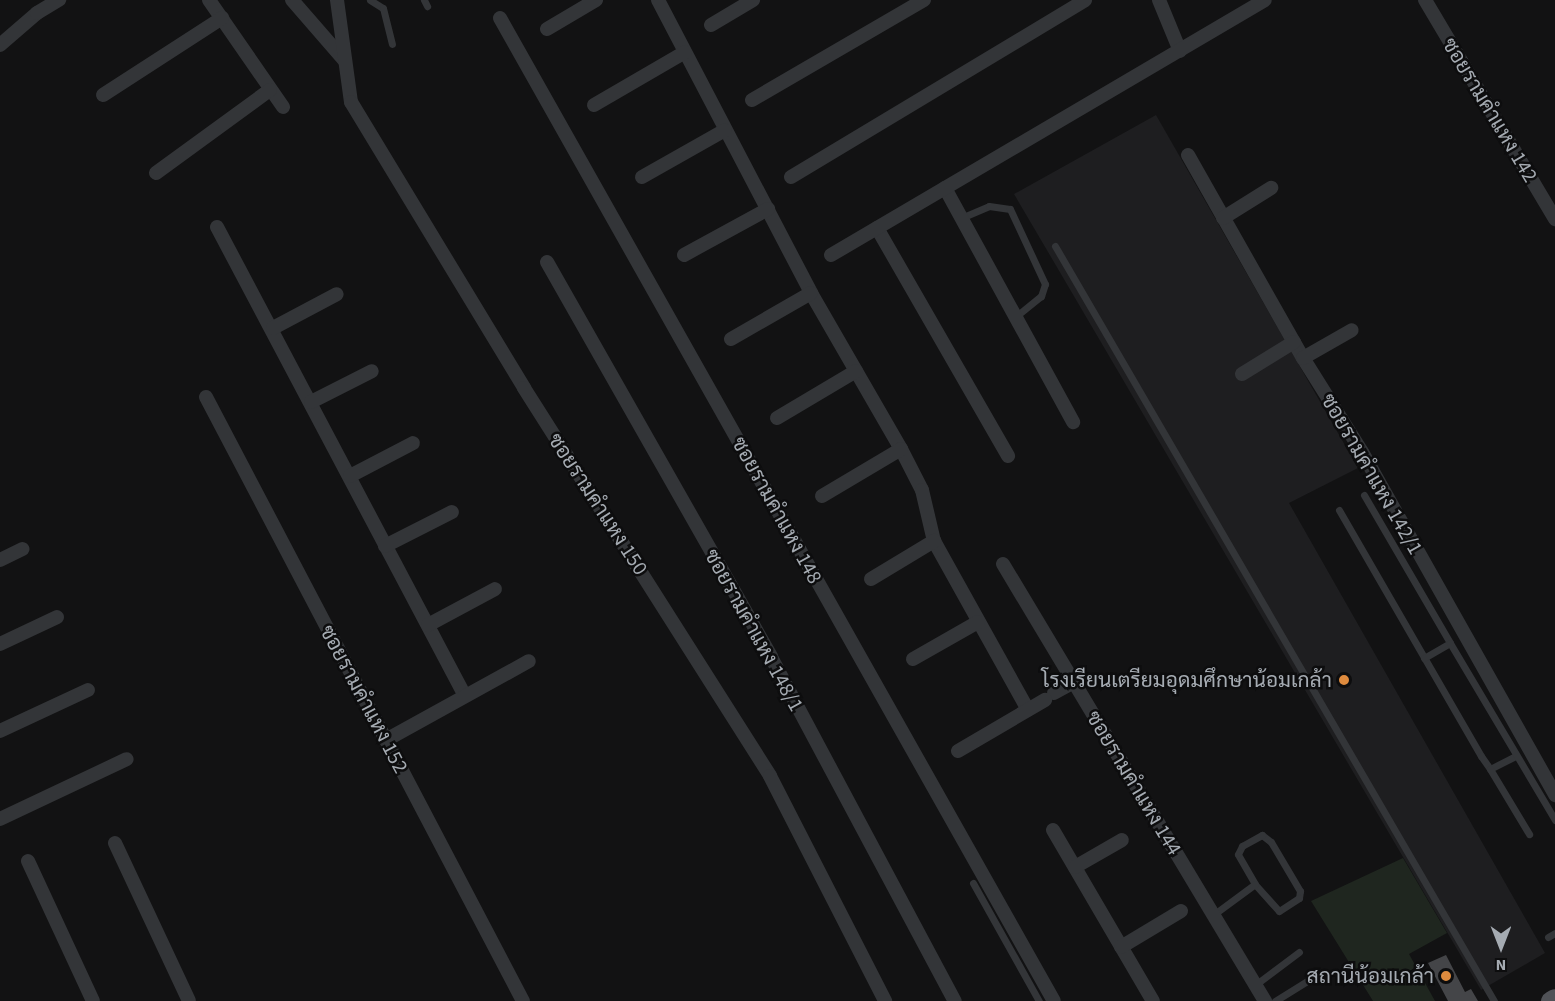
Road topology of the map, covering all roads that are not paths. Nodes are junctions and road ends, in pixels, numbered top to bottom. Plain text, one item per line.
1 (60, 0) edge
2 (209, 0) edge
3 (292, 0) edge
4 (337, 0) edge
5 (370, 0) edge
6 (596, 0) edge
7 (658, 0) edge
8 (753, 0) edge
9 (924, 0) edge
10 (1085, 0) edge
11 (1159, 0) edge
12 (1425, 0) edge
13 (1260, 1) edge
14 (222, 18) junction
15 (500, 18) dead end
16 (711, 25) dead end
17 (547, 29) dead end
18 (392, 44) dead end
19 (0, 45) edge
20 (1180, 51) junction
21 (685, 52) junction
22 (345, 61) junction
23 (270, 90) junction
24 (104, 95) dead end
25 (752, 100) dead end
26 (594, 105) dead end
27 (283, 107) dead end
28 (726, 130) junction
29 (1188, 155) dead end
30 (156, 172) dead end
31 (642, 177) dead end
32 (791, 177) dead end
33 (945, 188) junction
34 (1271, 189) dead end
35 (768, 209) junction
36 (961, 218) junction
37 (1224, 218) junction
38 (1555, 219) edge
39 (217, 227) dead end
40 (877, 228) junction
41 (1055, 246) dead end
42 (684, 255) dead end
43 (831, 255) dead end
44 (547, 262) dead end
45 (811, 293) junction
46 (337, 294) dead end
47 (1015, 317) junction
48 (273, 328) junction
49 (1352, 330) dead end
50 (731, 339) dead end
51 (1294, 342) junction
52 (1303, 358) junction
53 (372, 371) dead end
54 (856, 371) junction
55 (1242, 374) dead end
56 (206, 397) dead end
57 (311, 402) junction
58 (777, 418) dead end
59 (1073, 422) dead end
60 (413, 443) dead end
61 (901, 449) junction
62 (1008, 456) dead end
63 (350, 476) junction
64 (1364, 495) dead end
65 (822, 496) dead end
66 (1339, 510) dead end
67 (452, 512) dead end
68 (934, 541) junction
69 (385, 546) junction
70 (23, 549) dead end
71 (0, 560) edge
72 (1004, 564) dead end
73 (871, 579) dead end
74 (495, 589) dead end
75 (57, 617) dead end
76 (978, 622) junction
77 (428, 625) junction
78 (1450, 643) junction
79 (0, 644) edge
80 (1424, 658) junction
81 (913, 659) dead end
82 (529, 662) dead end
83 (1074, 682) junction
84 (88, 690) dead end
85 (464, 694) junction
86 (1028, 710) junction
87 (0, 731) edge
88 (386, 740) junction
89 (958, 751) dead end
90 (1516, 756) junction
91 (127, 759) dead end
92 (1490, 769) junction
93 (1555, 795) edge
94 (0, 819) edge
95 (1555, 819) edge
96 (1053, 830) dead end
97 (1529, 834) dead end
98 (1122, 840) dead end
99 (115, 843) dead end
100 (28, 861) dead end
101 (1075, 867) junction
102 (973, 883) dead end
103 (1255, 884) junction
104 (1181, 911) dead end
105 (1213, 915) junction
106 (1121, 947) junction
107 (1299, 952) dead end
108 (1320, 973) dead end
109 (1255, 985) junction
110 (93, 1001) edge
111 (189, 1001) edge
112 (523, 1001) edge
113 (885, 1001) edge
114 (954, 1001) edge
115 (1039, 1001) edge
116 (1054, 1001) edge
117 (1153, 1001) edge
118 (1265, 1001) edge
119 (1275, 1001) edge
120 (1494, 1001) edge

1 - 19 street
2 - 14 street
3 - 22 street
4 - 22 street, ซอยรามคำแหง 150
5 - 18 lane
6 - 17 street
7 - 21 street
8 - 16 street
9 - 25 street
10 - 32 street
11 - 20 street
12 - 38 street, ซอยรามคำแหง 142
13 - 20 street
14 - 23 street
14 - 24 street
15 - 116 street, ซอยรามคำแหง 148
20 - 33 street
21 - 26 street
21 - 28 street
22 - 113 street, ซอยรามคำแหง 150
23 - 27 street
23 - 30 street
28 - 31 street
28 - 35 street
29 - 37 street, ซอยรามคำแหง 142/1
33 - 36 street
33 - 40 street
34 - 37 street
35 - 42 street
35 - 45 street
36 - 47 street
36 - 47 lane
37 - 51 street, ซอยรามคำแหง 142/1
39 - 48 street
40 - 43 street
40 - 62 street
41 - 120 lane
44 - 114 street, ซอยรามคำแหง 148/1
45 - 50 street
45 - 54 street
46 - 48 street
47 - 59 street
48 - 57 street
49 - 52 street
51 - 52 street, ซอยรามคำแหง 142/1
51 - 55 street
52 - 93 street, ซอยรามคำแหง 142/1
53 - 57 street
54 - 58 street
54 - 61 street
56 - 88 street, ซอยรามคำแหง 152
57 - 63 street
60 - 63 street
61 - 65 street
61 - 68 street
63 - 69 street
64 - 78 lane
66 - 80 lane
67 - 69 street
68 - 73 street
68 - 76 street
69 - 77 street
70 - 71 street
72 - 83 street, ซอยรามคำแหง 144
74 - 77 street
75 - 79 street
76 - 81 street
76 - 86 street
77 - 85 street
78 - 80 lane
78 - 90 lane
80 - 92 lane
82 - 85 street
83 - 86 street
83 - 105 street, ซอยรามคำแหง 144
84 - 87 street
85 - 88 street
86 - 89 street
88 - 112 street, ซอยรามคำแหง 152
90 - 92 lane
90 - 95 lane
91 - 94 street
92 - 97 lane
96 - 101 street
98 - 101 street
99 - 111 street
100 - 110 street
101 - 106 street
102 - 115 lane
103 - 103 lane
103 - 105 lane
104 - 106 street
105 - 109 street, ซอยรามคำแหง 144
106 - 117 street
107 - 109 lane
108 - 119 lane
109 - 118 street, ซอยรามคำแหง 144

